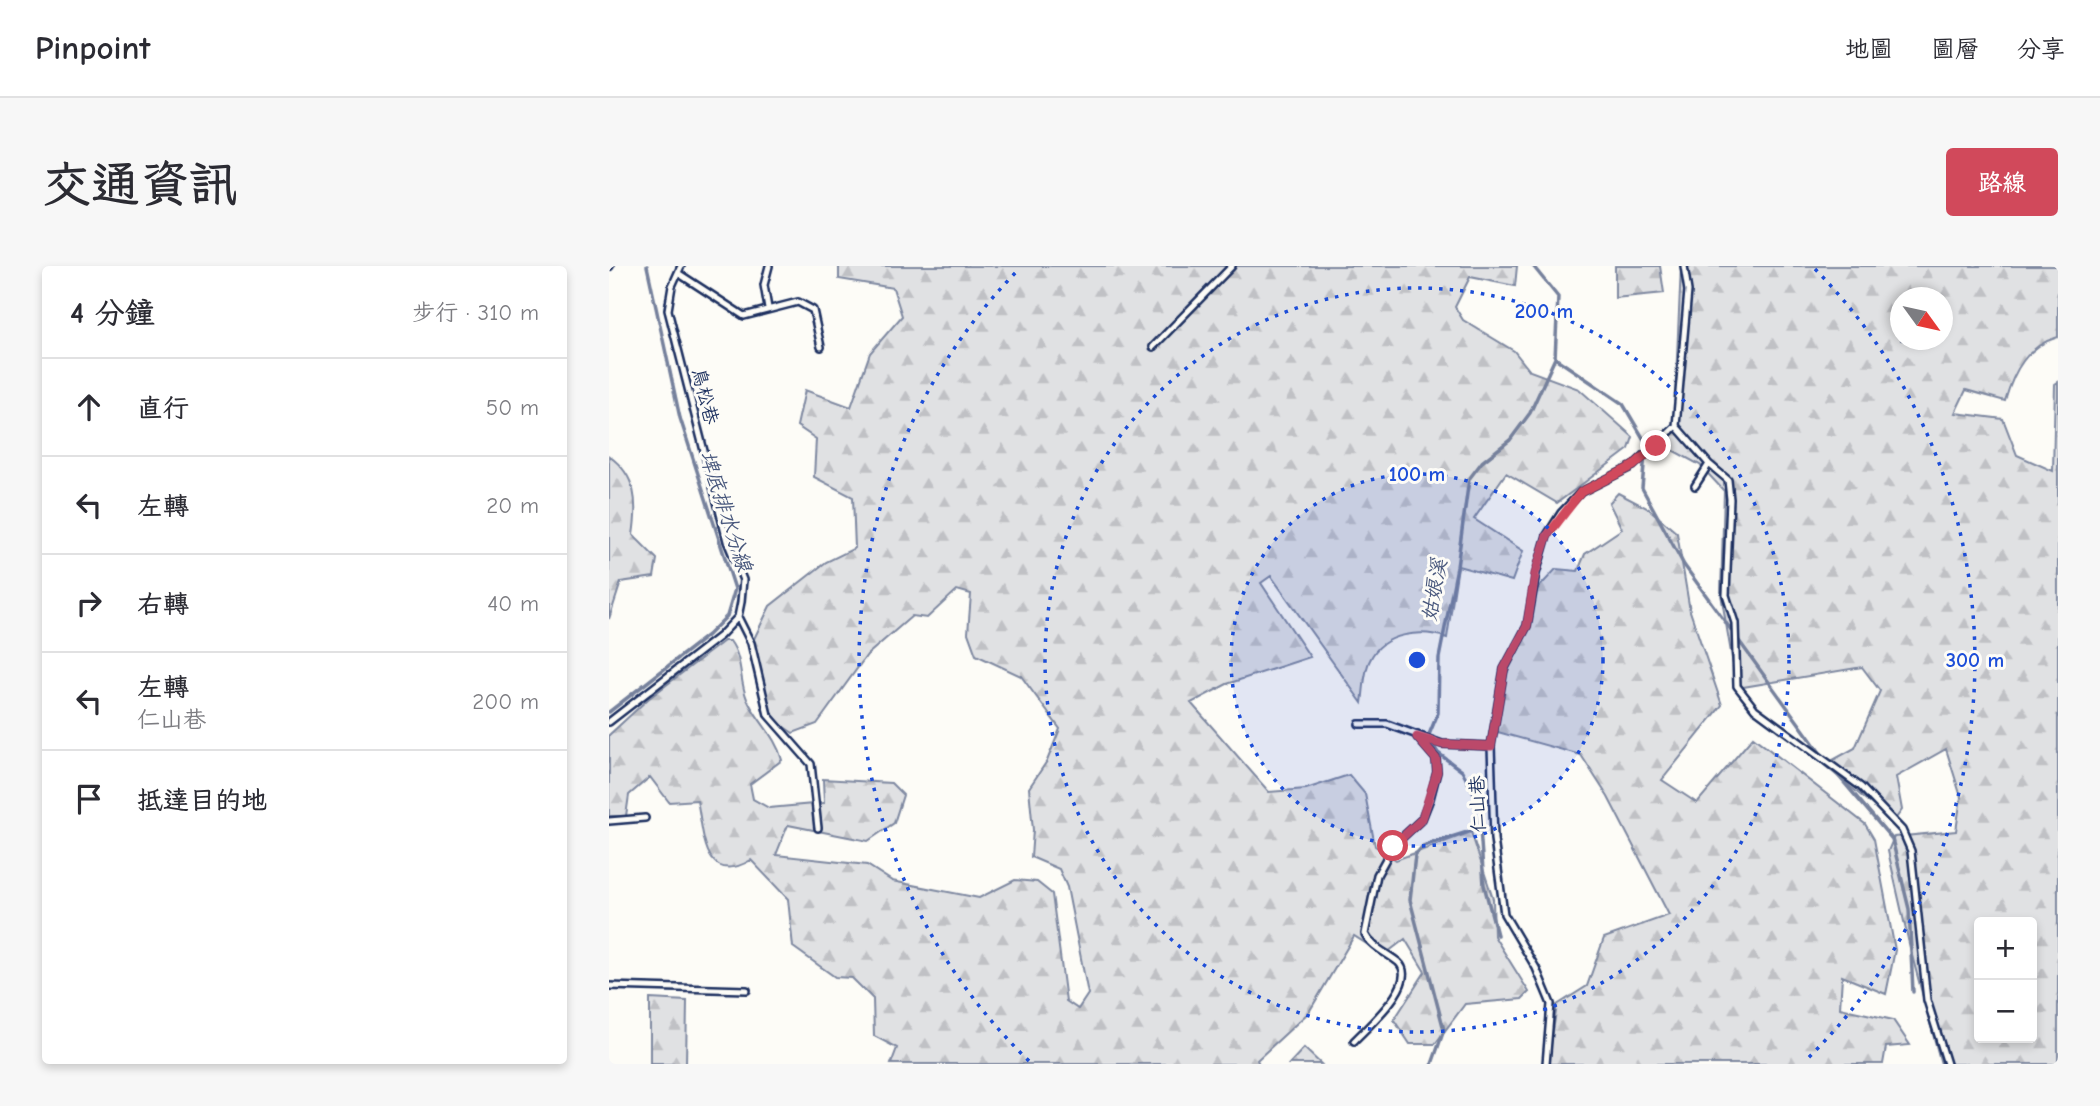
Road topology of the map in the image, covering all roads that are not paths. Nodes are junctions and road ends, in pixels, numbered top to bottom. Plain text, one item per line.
1 (681, 266) edge
2 (769, 266) edge
3 (1232, 266) edge
4 (1684, 266) edge
5 (678, 273) junction
6 (768, 308) junction
7 (821, 347) dead end
8 (1153, 347) dead end
9 (1676, 426) junction
10 (1709, 464) junction
11 (1695, 486) dead end
12 (738, 617) junction
13 (609, 722) edge
14 (1359, 724) dead end
15 (1417, 737) junction
16 (1491, 746) junction
17 (645, 818) dead end
18 (609, 821) edge
19 (818, 828) dead end
20 (609, 986) edge
21 (747, 990) dead end
22 (1354, 1041) dead end
23 (1546, 1064) edge
24 (1947, 1064) edge

1 - 5 lane, 鳥松巷
2 - 6 lane
3 - 8 lane
4 - 9 lane
5 - 6 lane
5 - 12 lane, 鳥松巷
6 - 7 lane
9 - 10 lane
9 - 16 lane, 仁山巷
10 - 11 lane
10 - 24 lane
12 - 13 lane
12 - 19 lane
14 - 15 lane
15 - 16 lane
15 - 22 lane
16 - 23 lane, 仁山巷
17 - 18 lane
20 - 21 lane

